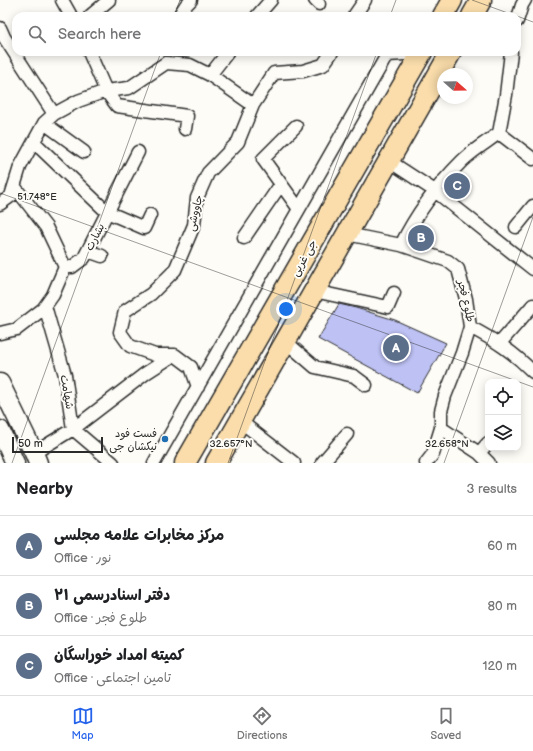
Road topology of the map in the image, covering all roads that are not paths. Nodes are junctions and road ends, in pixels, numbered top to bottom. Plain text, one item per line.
1 (62, 0) edge
2 (109, 0) edge
3 (191, 0) edge
4 (271, 0) edge
5 (365, 0) edge
6 (452, 0) edge
7 (481, 0) edge
8 (525, 0) edge
9 (69, 12) edge
10 (95, 12) edge
11 (182, 12) edge
12 (260, 12) edge
13 (357, 12) edge
14 (445, 12) edge
15 (474, 12) edge
16 (520, 12) edge
17 (1, 35) edge
18 (12, 51) edge
19 (15, 56) edge
20 (91, 56) edge
21 (225, 56) edge
22 (329, 56) edge
23 (386, 56) edge
24 (420, 56) edge
25 (449, 56) edge
26 (511, 56) edge
27 (168, 58) edge
28 (210, 75) junction
29 (106, 91) junction
30 (253, 105) junction
31 (54, 114) junction
32 (44, 123) junction
33 (296, 126) dead end
34 (185, 129) dead end
35 (499, 133) junction
36 (34, 142) junction
37 (84, 152) dead end
38 (138, 152) dead end
39 (533, 159) edge
40 (389, 161) junction
41 (281, 184) junction
42 (14, 186) junction
43 (435, 191) junction
44 (0, 204) edge
45 (533, 206) edge
46 (299, 209) junction
47 (107, 212) junction
48 (150, 215) dead end
49 (516, 227) dead end
50 (347, 234) junction
51 (244, 238) dead end
52 (401, 245) junction
53 (88, 251) junction
54 (102, 256) dead end
55 (65, 267) junction
56 (533, 269) edge
57 (314, 291) junction
58 (394, 293) dead end
59 (46, 306) junction
60 (533, 306) edge
61 (470, 327) junction
62 (0, 333) edge
63 (285, 341) junction
64 (500, 343) junction
65 (175, 355) junction
66 (533, 372) edge
67 (0, 383) edge
68 (366, 385) dead end
69 (198, 387) junction
70 (240, 421) junction
71 (441, 428) junction
72 (73, 429) junction
73 (0, 430) edge
74 (347, 434) dead end
75 (485, 446) edge
76 (479, 453) junction
77 (36, 458) edge
78 (15, 463) edge
79 (113, 463) edge
80 (154, 463) edge
81 (185, 463) edge
82 (216, 463) edge
83 (294, 463) edge
84 (322, 463) edge
85 (426, 463) edge
86 (490, 463) edge

1 - 9 street
2 - 10 street
3 - 11 street
4 - 12 street
5 - 13 street
6 - 14 main road
7 - 15 main road
8 - 16 street
17 - 18 street
19 - 31 street
20 - 29 street
21 - 28 street
22 - 30 street, چاووشی
23 - 46 street
24 - 81 main road, جی غربی
25 - 40 main road
26 - 35 street
27 - 28 street
27 - 29 street
28 - 30 street
29 - 31 street
29 - 34 street
30 - 65 street, چاووشی
31 - 32 street
32 - 36 street
32 - 37 street
33 - 41 street
35 - 39 street
35 - 43 street
36 - 42 street
36 - 47 street
38 - 47 street, بشارت
40 - 43 street
40 - 50 main road
41 - 46 street
41 - 51 street
42 - 44 street
42 - 55 street
43 - 52 street
43 - 56 street
45 - 49 street
46 - 69 street
47 - 48 street
47 - 53 street, بشارت
50 - 52 street, طلوع فجر
50 - 57 main road
52 - 61 street, طلوع فجر
53 - 54 street
53 - 55 street, بشارت
55 - 59 street
57 - 58 street
57 - 63 main road
59 - 62 street
59 - 72 street, شهامت
60 - 64 street
61 - 64 street, طلوع فجر
61 - 71 street
63 - 68 street
63 - 70 main road
64 - 66 street, طلوع فجر
65 - 69 street
65 - 72 street
67 - 77 main road
69 - 80 street
70 - 82 main road
70 - 83 street
71 - 76 street
71 - 85 street
72 - 77 street
72 - 79 street
73 - 78 main road
74 - 84 street
75 - 76 street
76 - 86 street

